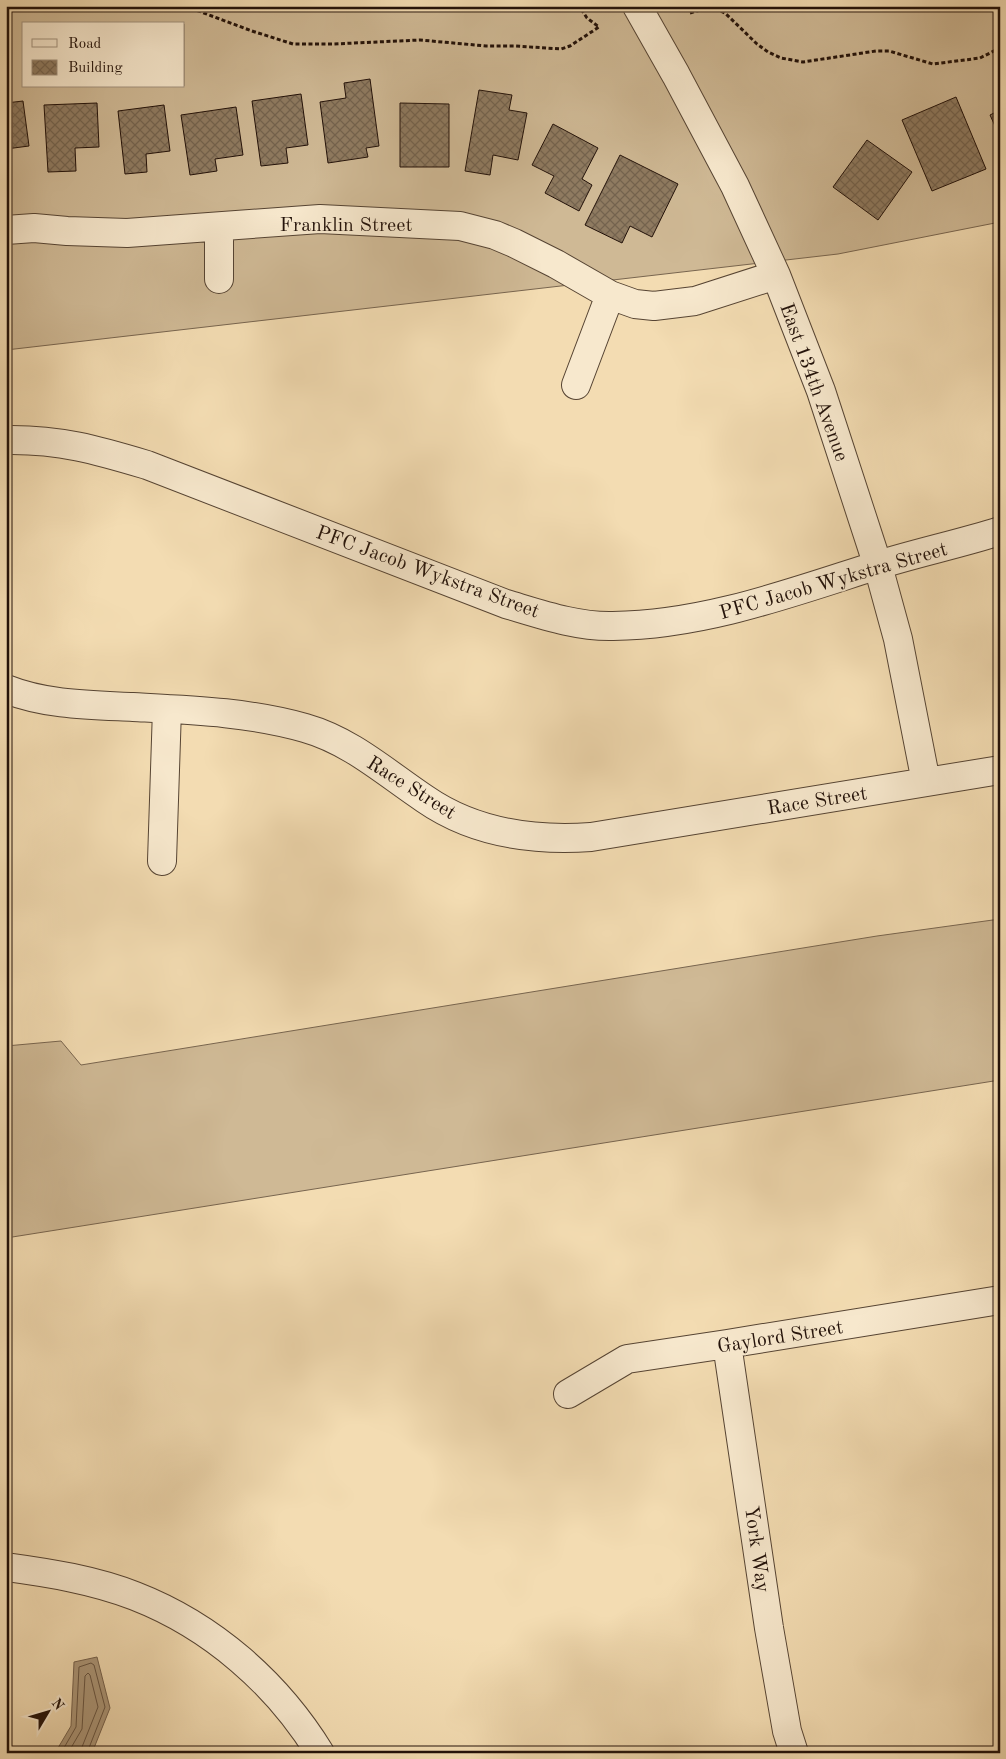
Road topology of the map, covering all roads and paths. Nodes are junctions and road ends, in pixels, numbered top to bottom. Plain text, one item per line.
1 (185, 6) edge
2 (579, 6) edge
3 (637, 6) edge
4 (690, 13) dead end
5 (1000, 48) edge
6 (219, 227) junction
7 (6, 230) edge
8 (776, 275) junction
9 (219, 279) dead end
10 (610, 295) junction
11 (576, 384) dead end
12 (6, 440) edge
13 (1000, 531) edge
14 (878, 566) junction
15 (6, 688) edge
16 (167, 709) junction
17 (1000, 770) edge
18 (926, 782) junction
19 (162, 861) dead end
20 (1000, 1300) edge
21 (727, 1344) junction
22 (568, 1394) dead end
23 (6, 1567) edge
24 (320, 1753) edge
25 (794, 1753) edge

1 - 2 path
3 - 8 street, East 134th Avenue
4 - 5 path
6 - 7 street, Franklin Street
6 - 9 street
6 - 10 street, Franklin Street
8 - 10 street, Franklin Street
8 - 14 street, East 134th Avenue
10 - 11 street
12 - 14 street, PFC Jacob Wykstra Street
13 - 14 street, PFC Jacob Wykstra Street
14 - 18 street, East 134th Avenue
15 - 16 street, Race Street
16 - 18 street, Race Street
16 - 19 street
17 - 18 street, Race Street
20 - 21 street, Gaylord Street
21 - 22 street, Gaylord Street
21 - 25 street, York Way
23 - 24 street

